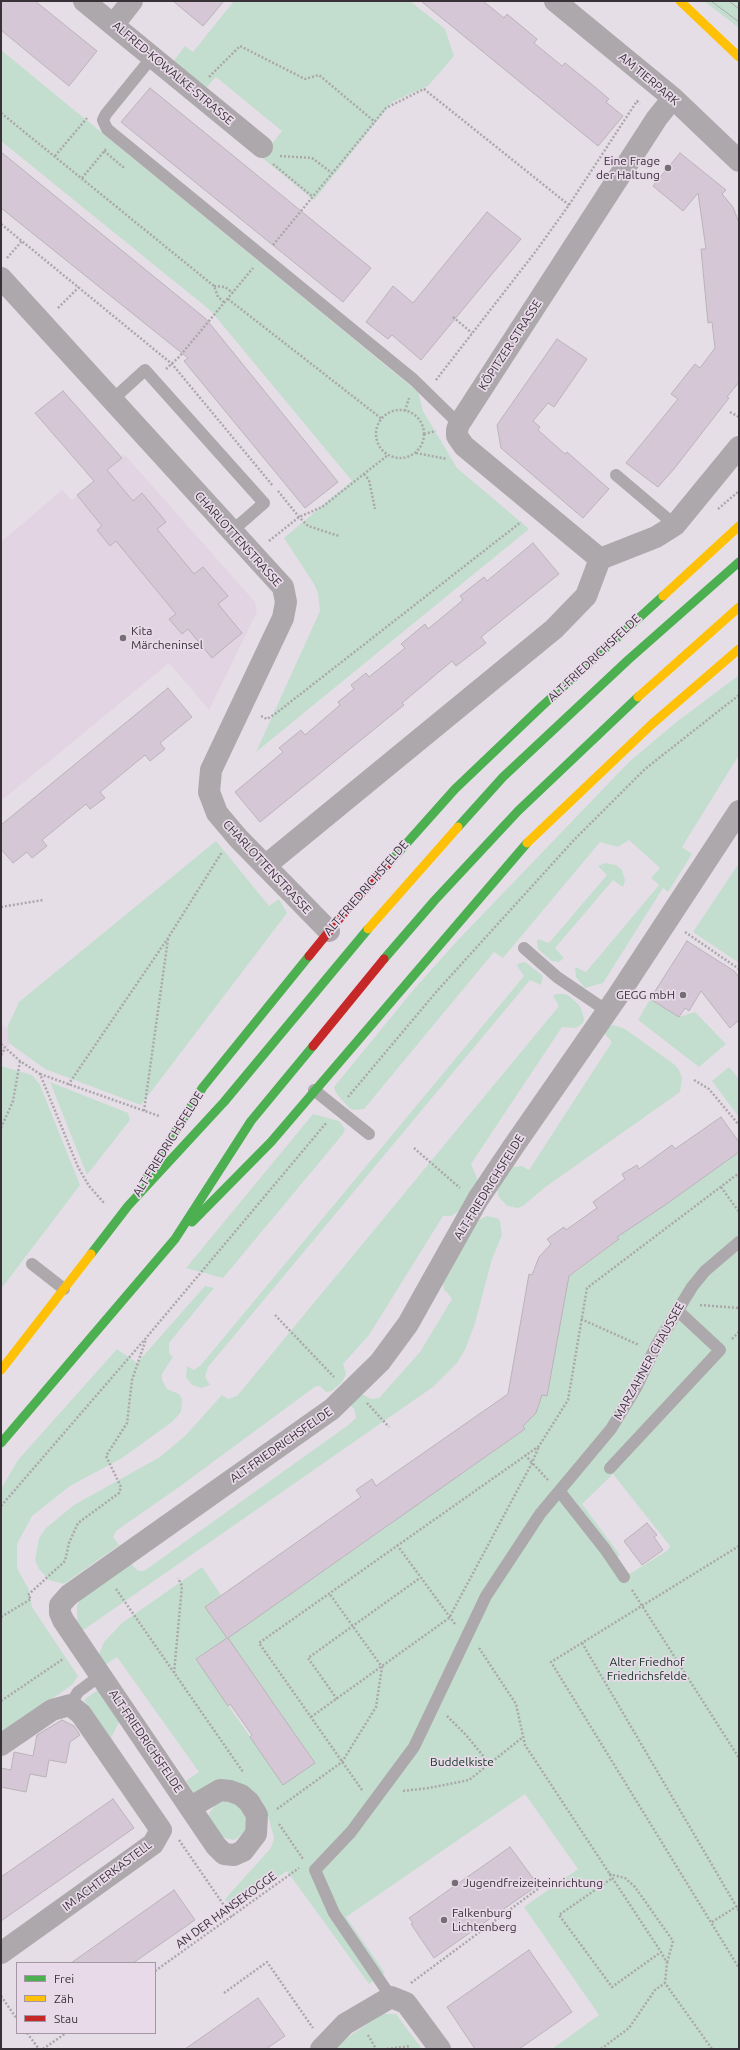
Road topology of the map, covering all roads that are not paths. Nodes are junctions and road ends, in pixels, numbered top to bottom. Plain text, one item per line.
1 (84, 1) edge
2 (132, 1) edge
3 (555, 1) edge
4 (680, 1) edge
5 (114, 24) junction
6 (153, 56) junction
7 (739, 57) edge
8 (673, 98) junction
9 (264, 153) road end
10 (739, 161) edge
11 (2, 270) edge
12 (112, 400) junction
13 (459, 424) junction
14 (739, 447) edge
15 (616, 474) dead end
16 (675, 525) junction
17 (739, 526) edge
18 (232, 531) junction
19 (600, 559) junction
20 (739, 562) edge
21 (739, 607) edge
22 (739, 649) edge
23 (737, 818) edge
24 (265, 866) junction
25 (329, 931) junction
26 (524, 948) dead end
27 (606, 1011) junction
28 (314, 1090) junction
29 (369, 1134) dead end
30 (128, 1206) junction
31 (175, 1239) junction
32 (739, 1242) edge
33 (32, 1264) dead end
34 (64, 1289) junction
35 (679, 1307) junction
36 (1, 1370) edge
37 (1, 1443) edge
38 (610, 1468) dead end
39 (560, 1492) junction
40 (624, 1577) road end
41 (101, 1676) junction
42 (70, 1705) junction
43 (1, 1745) edge
44 (191, 1807) dead end
45 (1, 1954) edge
46 (391, 1997) junction
47 (323, 2047) edge
48 (440, 2049) edge

1 - 5 street, ALFRED-KOWALKE-STRASSE
2 - 5 street
3 - 8 street, AM TIERPARK
4 - 7 main road
5 - 6 street, ALFRED-KOWALKE-STRASSE
6 - 9 street, ALFRED-KOWALKE-STRASSE
6 - 13 lane
8 - 10 street, AM TIERPARK
8 - 13 street, KÖPITZER STRASSE
11 - 12 street, CHARLOTTENSTRASSE
12 - 18 street, CHARLOTTENSTRASSE
12 - 18 lane
13 - 19 street
14 - 16 street
15 - 16 lane
16 - 19 street
17 - 25 main road, ALT-FRIEDRICHSFELDE
18 - 24 street, CHARLOTTENSTRASSE
19 - 24 street
20 - 30 main road, ALT-FRIEDRICHSFELDE
21 - 31 main road
22 - 28 main road
23 - 27 street, ALT-FRIEDRICHSFELDE
24 - 25 street, CHARLOTTENSTRASSE
25 - 30 main road, ALT-FRIEDRICHSFELDE
26 - 27 lane
27 - 41 street, ALT-FRIEDRICHSFELDE
28 - 29 lane
28 - 31 main road
30 - 34 main road
31 - 37 main road
32 - 35 lane, MARZAHNER CHAUSSEE
33 - 34 lane
34 - 36 main road
35 - 38 lane
35 - 39 lane, MARZAHNER CHAUSSEE
39 - 40 lane
39 - 46 lane, MARZAHNER CHAUSSEE
41 - 42 lane
41 - 44 street, ALT-FRIEDRICHSFELDE
42 - 43 street
42 - 45 street, IM ACHTERKASTELL
46 - 47 street
46 - 48 street

